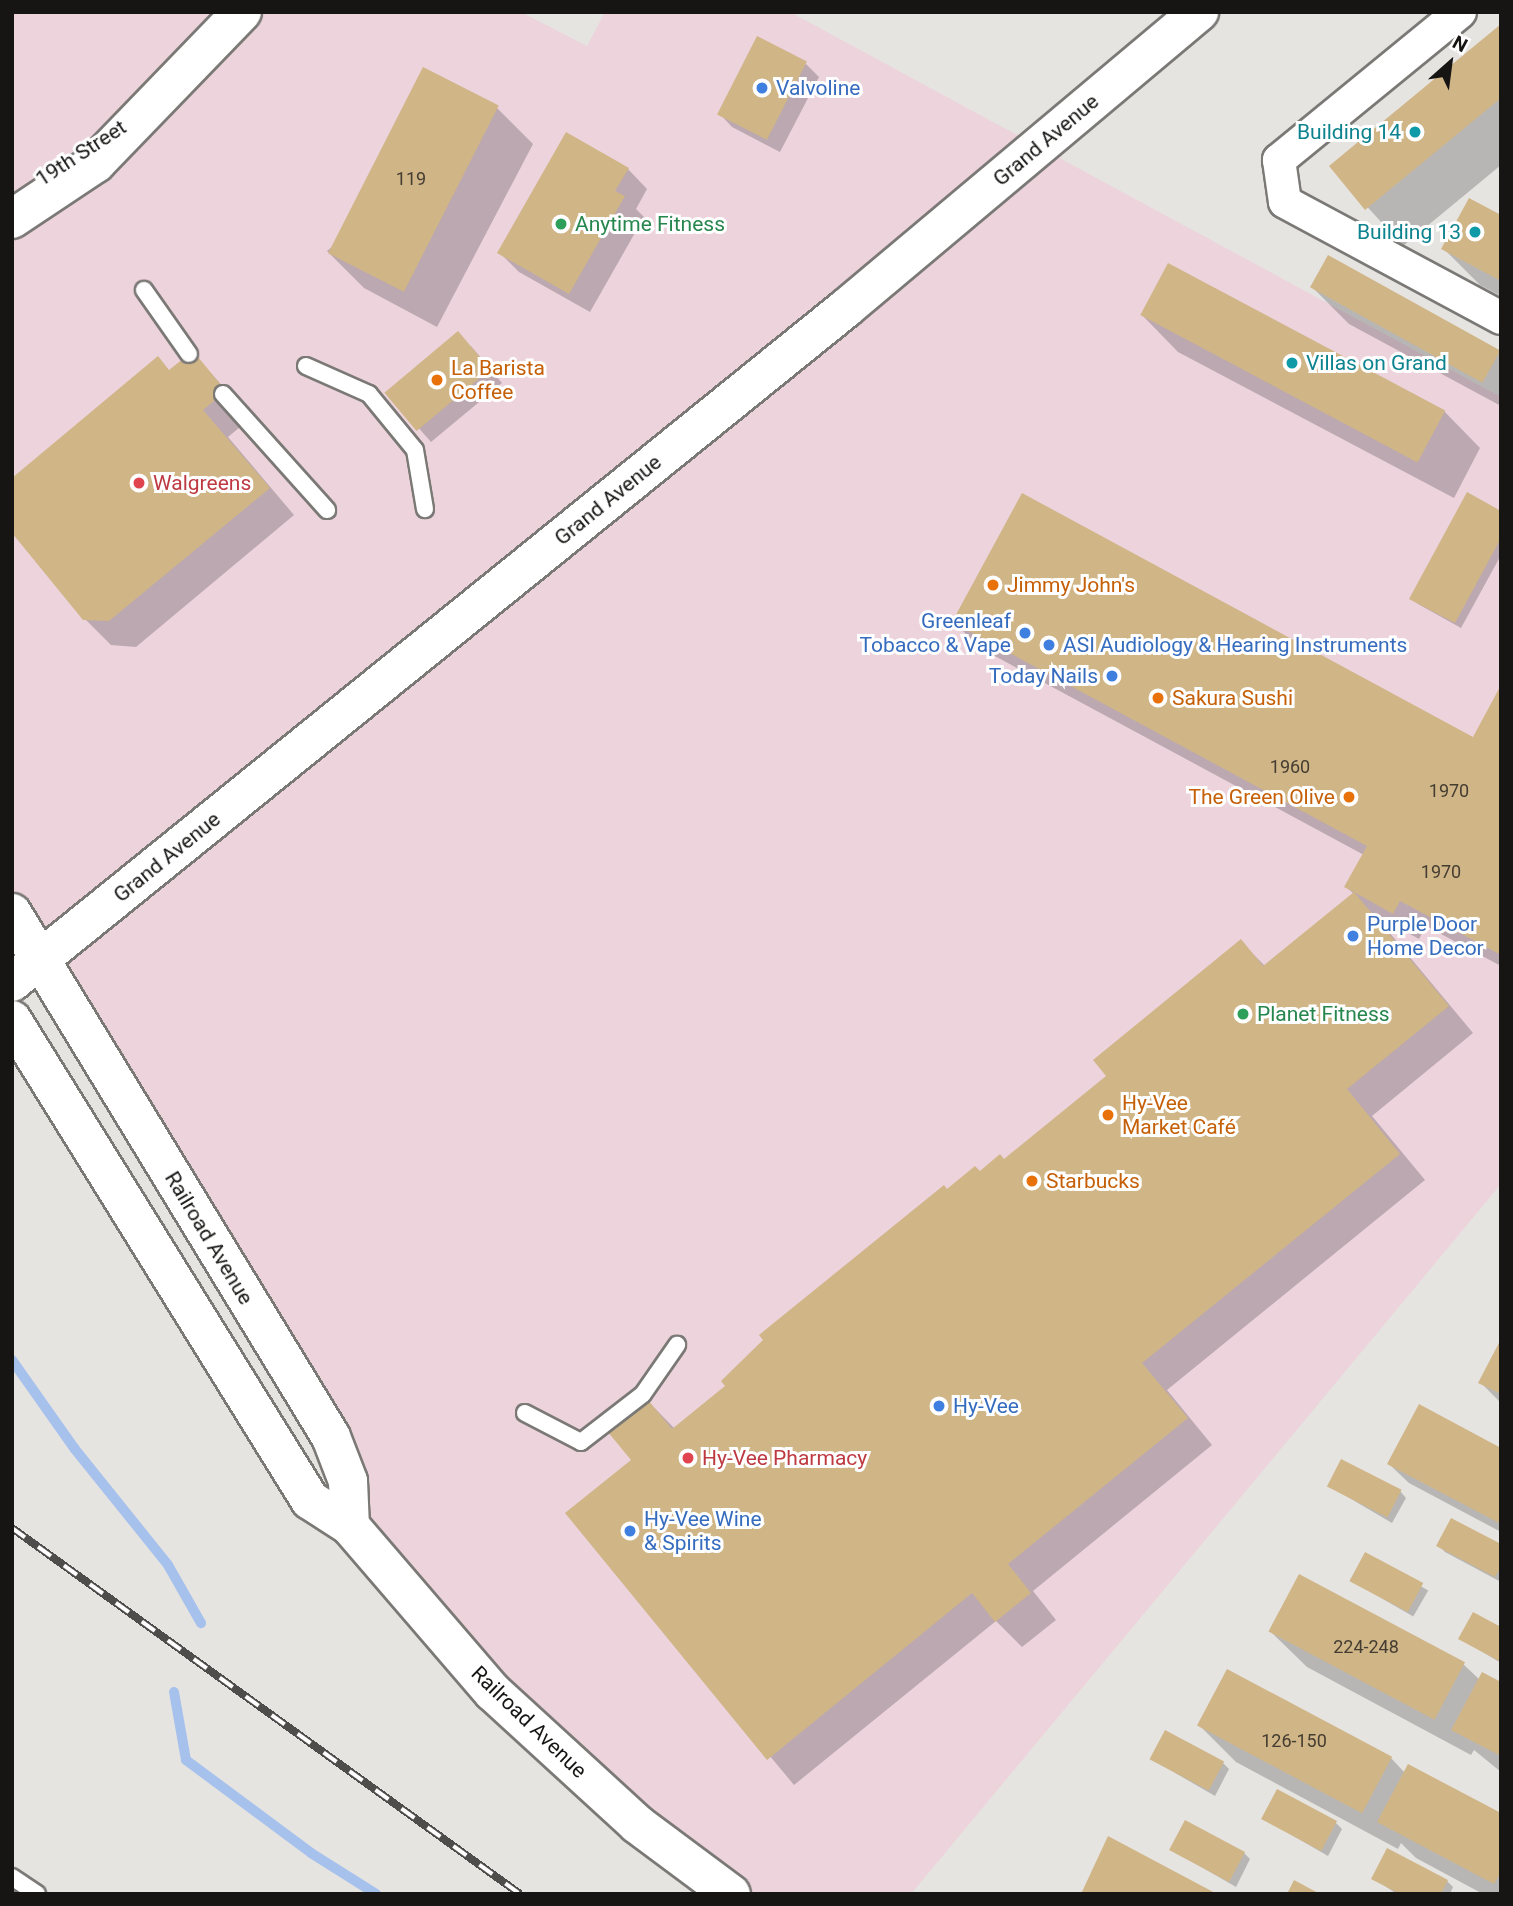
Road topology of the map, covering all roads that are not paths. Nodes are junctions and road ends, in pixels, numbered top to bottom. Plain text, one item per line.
1 (242, 12) edge
2 (1199, 12) edge
3 (1460, 12) edge
4 (150, 108) junction
5 (12, 198) edge
6 (12, 219) edge
7 (144, 290) dead end
8 (1501, 318) edge
9 (189, 354) dead end
10 (306, 366) dead end
11 (223, 394) dead end
12 (425, 509) dead end
13 (327, 510) dead end
14 (12, 913) edge
15 (26, 971) edge
16 (12, 1020) edge
17 (677, 1345) dead end
18 (525, 1413) dead end
19 (350, 1526) junction
20 (12, 1877) edge
21 (37, 1894) edge
22 (731, 1894) edge

1 - 4 main road, 19th Street
2 - 15 main road, Grand Avenue
3 - 8 street
4 - 5 main road, 19th Street
4 - 6 main road, 19th Street
7 - 9 lane
10 - 12 lane
11 - 13 lane
14 - 15 main road, Railroad Avenue
15 - 19 main road, Railroad Avenue
16 - 19 main road, Railroad Avenue
17 - 18 lane
19 - 22 main road, Railroad Avenue
20 - 21 lane

